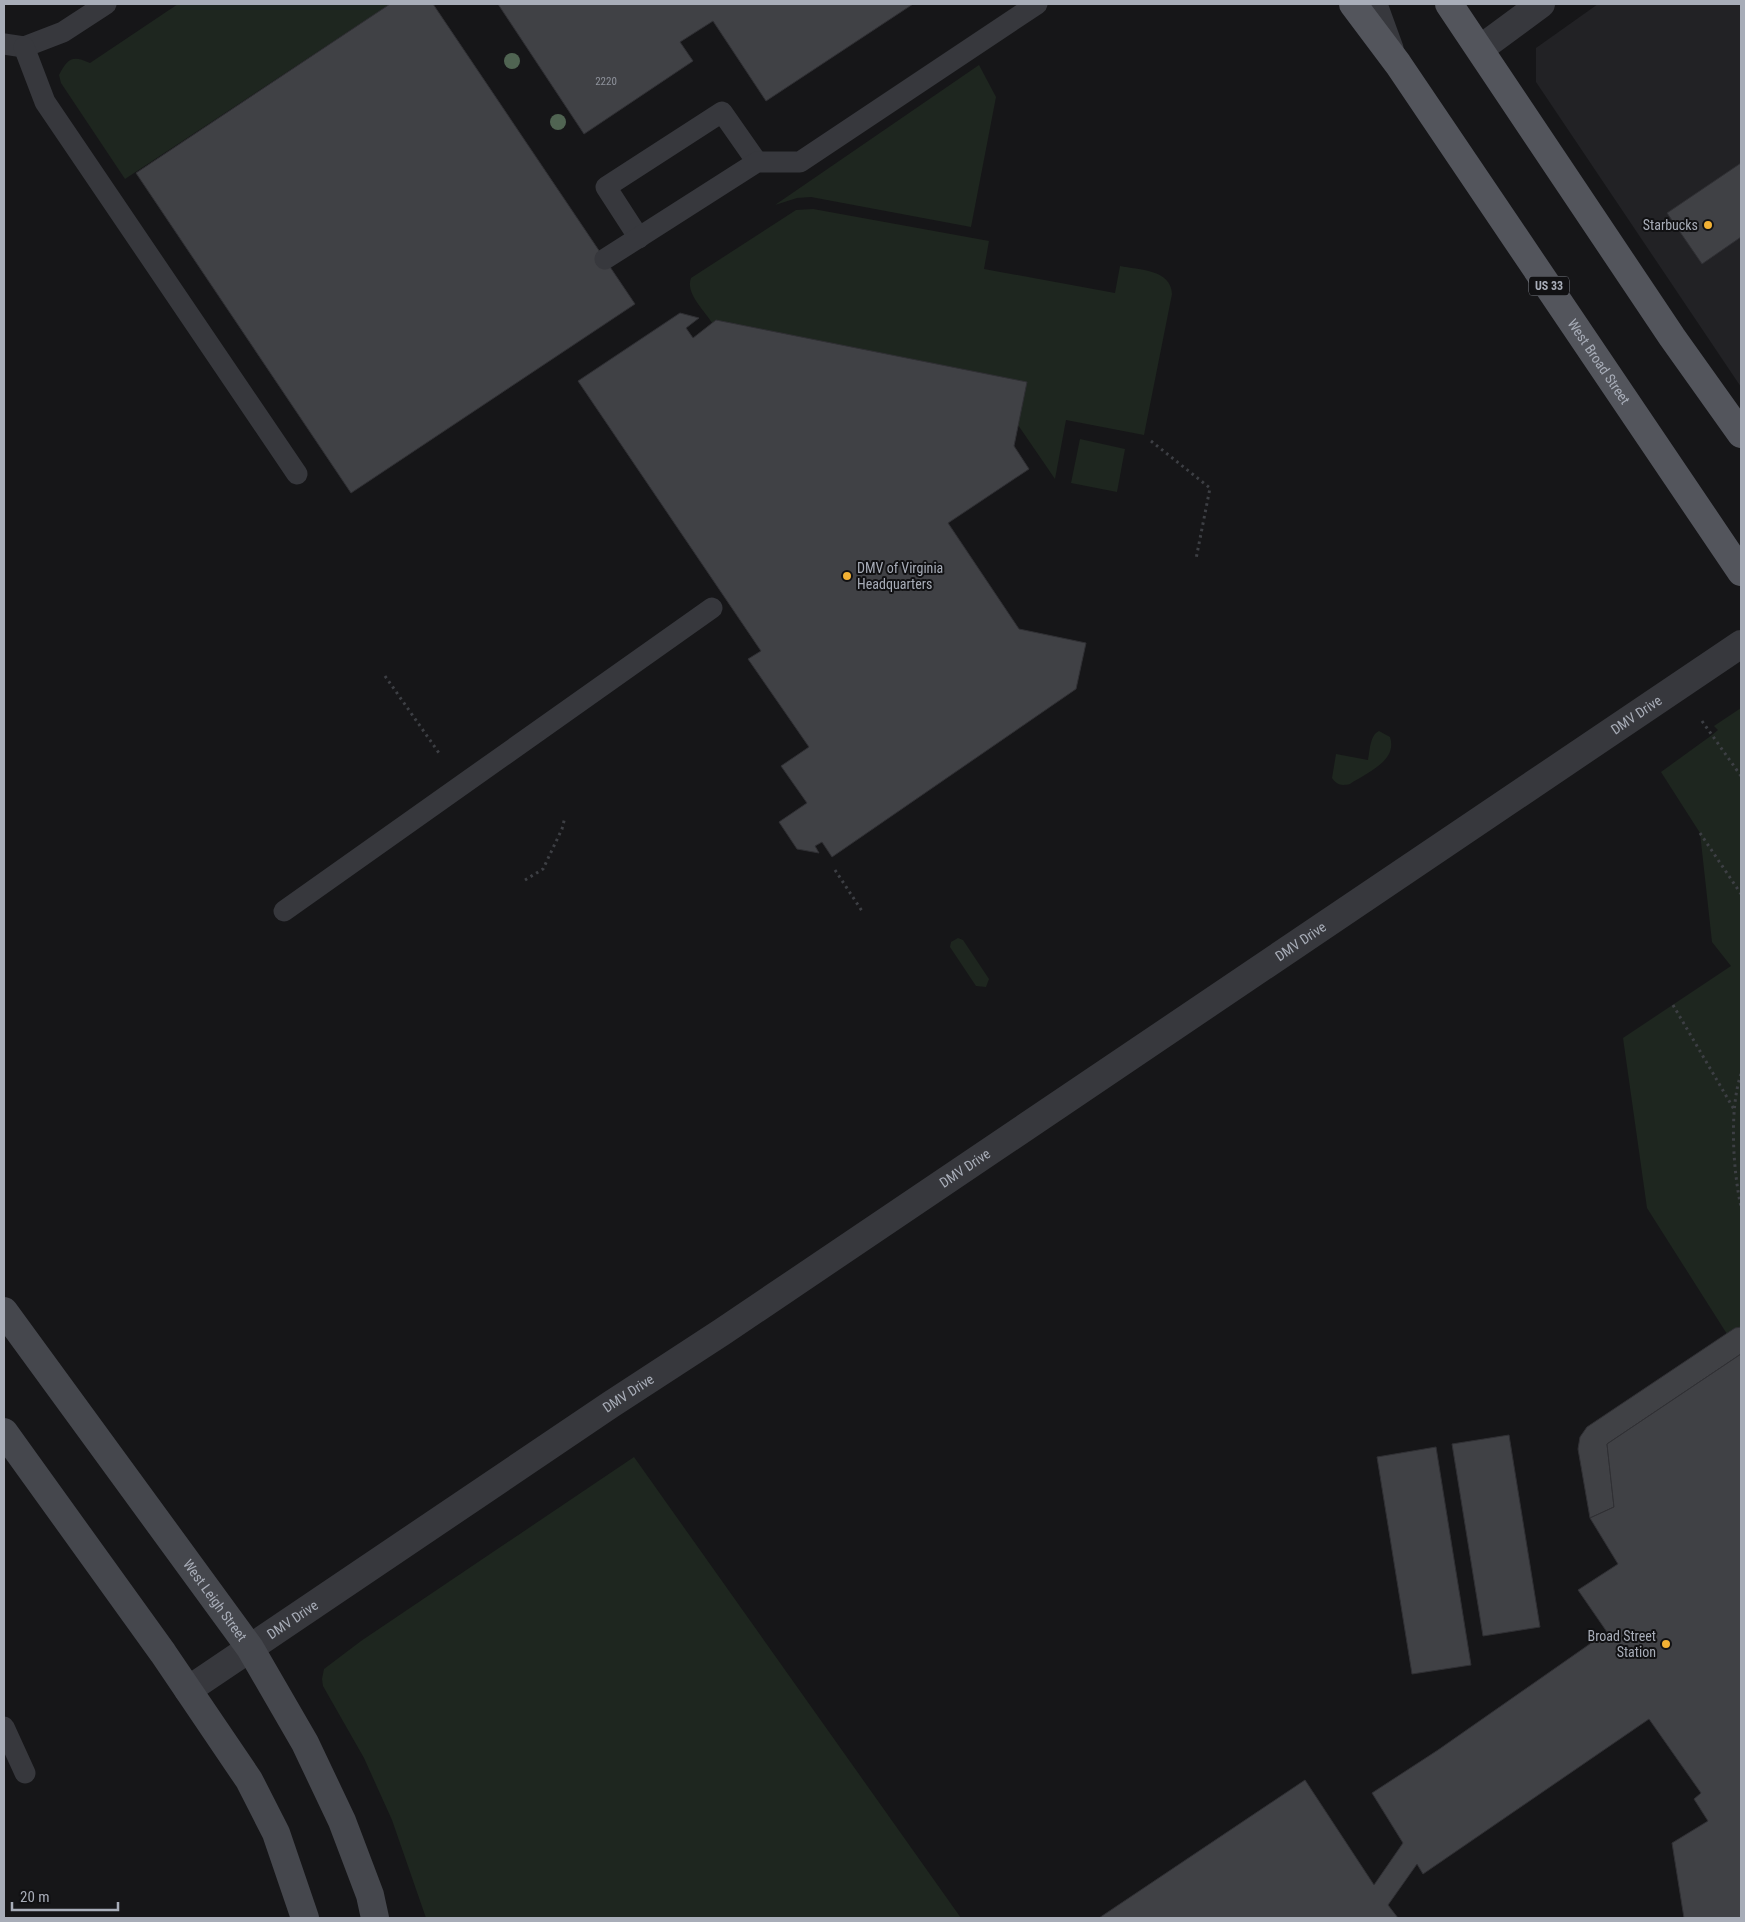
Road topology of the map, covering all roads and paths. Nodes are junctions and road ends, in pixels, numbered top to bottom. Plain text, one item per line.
1 (106, 4) edge
2 (1038, 4) edge
3 (1353, 4) edge
4 (1377, 4) edge
5 (1449, 4) edge
6 (1541, 4) edge
7 (14, 45) edge
8 (1480, 49) junction
9 (1398, 64) junction
10 (756, 162) junction
11 (639, 238) junction
12 (605, 259) dead end
13 (1741, 434) edge
14 (1151, 440) dead end
15 (297, 474) dead end
16 (1196, 559) dead end
17 (1741, 572) edge
18 (712, 608) dead end
19 (1741, 644) edge
20 (385, 676) dead end
21 (1702, 721) dead end
22 (439, 753) dead end
23 (1741, 776) edge
24 (565, 816) dead end
25 (1700, 833) dead end
26 (835, 870) dead end
27 (525, 880) dead end
28 (1741, 894) edge
29 (284, 911) dead end
30 (862, 911) dead end
31 (1673, 1005) dead end
32 (1741, 1074) edge
33 (1735, 1111) junction
34 (1741, 1207) edge
35 (4, 1311) edge
36 (4, 1432) edge
37 (250, 1648) junction
38 (188, 1690) junction
39 (4, 1727) edge
40 (25, 1773) dead end
41 (305, 1918) edge
42 (375, 1918) edge

1 - 7 lane
2 - 10 lane
3 - 9 main road, West Broad Street / US 33
4 - 9 lane
5 - 8 main road
6 - 8 street
7 - 15 lane
8 - 13 main road
9 - 17 main road, West Broad Street / US 33
10 - 11 lane
10 - 11 lane
11 - 12 lane
14 - 16 path
18 - 29 lane
19 - 37 street, DMV Drive
20 - 22 path
21 - 23 path
24 - 27 path
25 - 28 path
26 - 30 path
31 - 33 path
32 - 33 path
33 - 34 path
35 - 37 street, West Leigh Street
36 - 38 street
37 - 38 street, DMV Drive
37 - 42 street, West Leigh Street
38 - 41 street
39 - 40 lane

